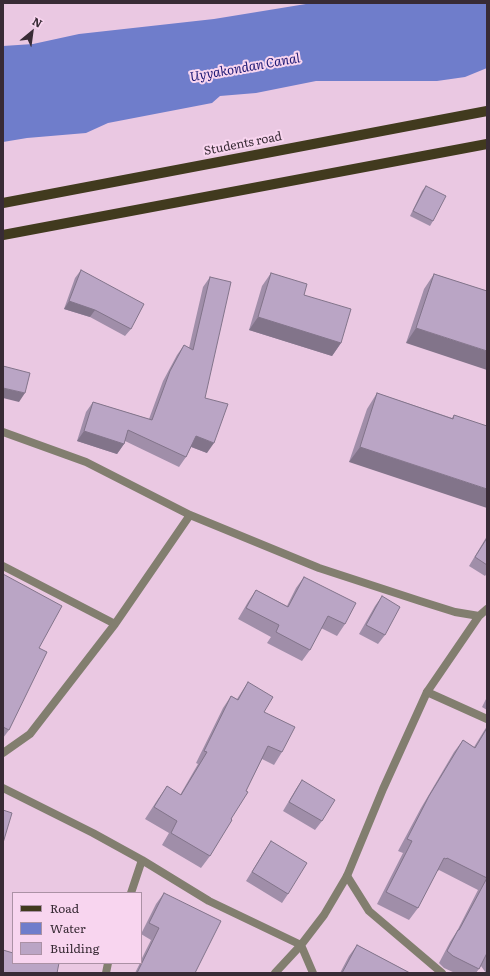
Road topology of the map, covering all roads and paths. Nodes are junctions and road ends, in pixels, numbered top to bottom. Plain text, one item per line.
1 (487, 111) edge
2 (487, 144) edge
3 (3, 203) edge
4 (3, 235) edge
5 (3, 432) edge
6 (190, 515) junction
7 (3, 566) edge
8 (487, 609) edge
9 (479, 616) junction
10 (115, 624) junction
11 (428, 692) junction
12 (487, 719) edge
13 (3, 753) edge
14 (3, 788) edge
15 (142, 860) junction
16 (347, 876) junction
17 (131, 892) edge
18 (301, 945) junction
19 (275, 973) edge
20 (312, 973) edge
21 (442, 973) edge

1 - 3 main road, Students road
2 - 4 main road
5 - 6 street
6 - 9 street
6 - 10 street
7 - 10 street
8 - 9 street
9 - 11 street
10 - 13 street
11 - 12 street
11 - 16 street
14 - 15 street
15 - 17 street
15 - 18 street
16 - 18 street
16 - 21 street
18 - 19 street
18 - 20 street

